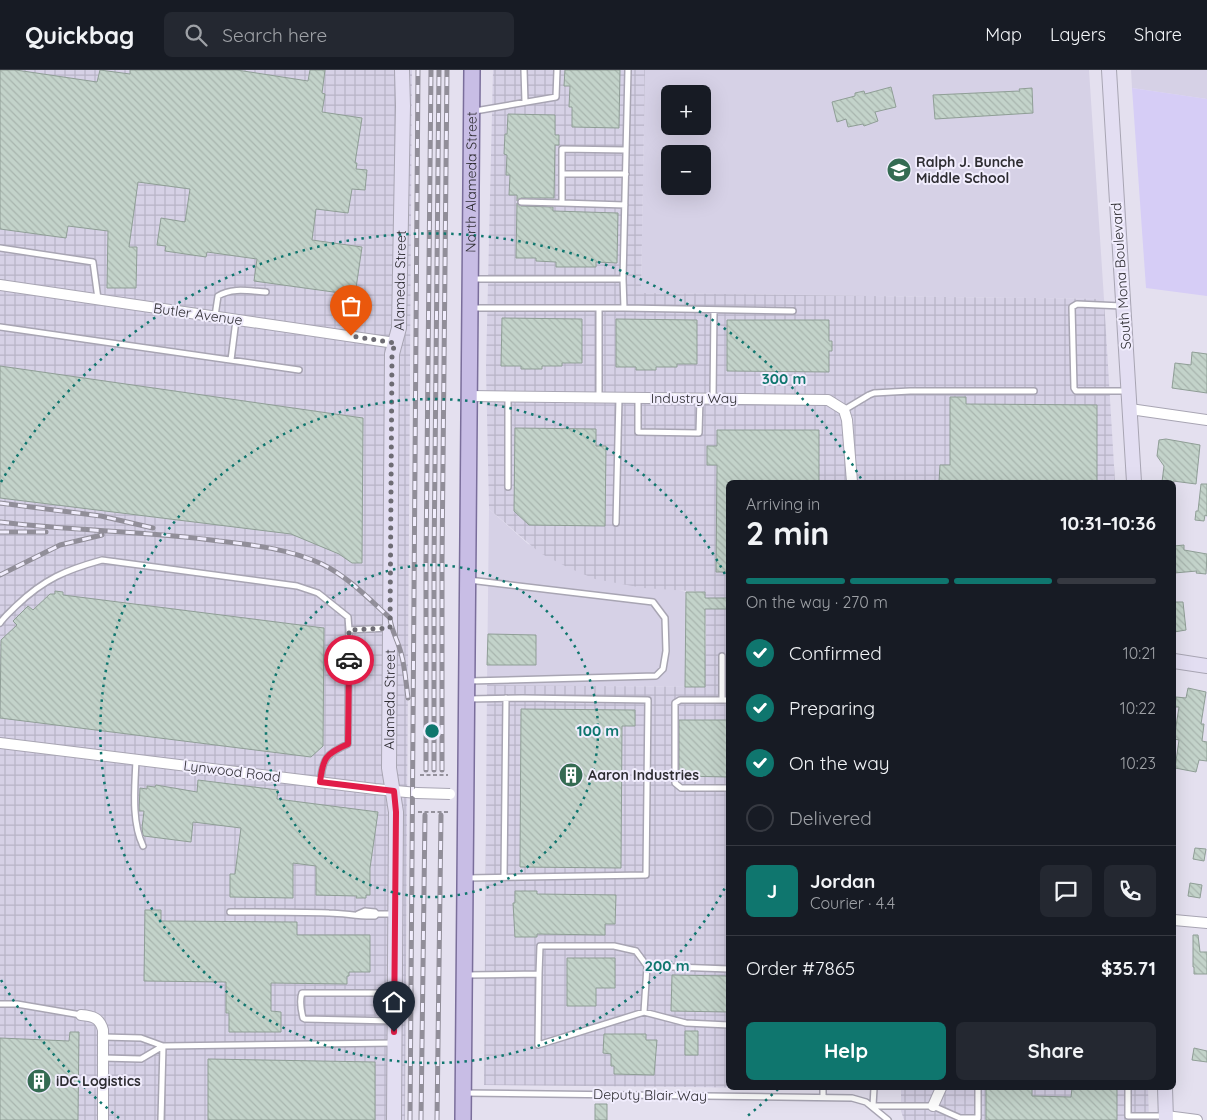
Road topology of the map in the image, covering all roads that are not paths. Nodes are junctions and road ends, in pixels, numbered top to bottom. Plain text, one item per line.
1 (402, 70) edge
2 (472, 70) edge
3 (524, 70) edge
4 (557, 70) edge
5 (628, 70) edge
6 (1108, 70) edge
7 (525, 102) junction
8 (472, 112) junction
9 (626, 150) junction
10 (562, 174) junction
11 (626, 174) junction
12 (521, 202) dead end
13 (562, 203) junction
14 (625, 205) junction
15 (0, 248) edge
16 (623, 278) junction
17 (470, 279) junction
18 (0, 285) edge
19 (266, 292) dead end
20 (98, 300) junction
21 (470, 301) junction
22 (1123, 306) junction
23 (624, 308) junction
24 (599, 309) junction
25 (714, 310) junction
26 (793, 311) dead end
27 (215, 316) junction
28 (236, 320) junction
29 (0, 327) edge
30 (395, 343) junction
31 (231, 360) junction
32 (299, 370) dead end
33 (1034, 391) dead end
34 (1128, 391) junction
35 (469, 396) junction
36 (508, 396) junction
37 (599, 397) junction
38 (619, 397) junction
39 (638, 397) junction
40 (700, 398) junction
41 (713, 398) junction
42 (1130, 409) junction
43 (844, 410) junction
44 (1207, 420) edge
45 (852, 480) edge
46 (1134, 480) edge
47 (508, 487) dead end
48 (616, 523) dead end
49 (467, 580) junction
50 (0, 623) edge
51 (390, 628) junction
52 (349, 630) junction
53 (722, 656) dead end
54 (1176, 661) edge
55 (1207, 666) edge
56 (466, 681) junction
57 (506, 698) junction
58 (466, 699) junction
59 (722, 700) junction
60 (726, 700) edge
61 (0, 742) edge
62 (136, 759) junction
63 (320, 782) junction
64 (726, 788) edge
65 (394, 791) junction
66 (457, 794) junction
67 (142, 846) dead end
68 (504, 877) junction
69 (464, 878) junction
70 (230, 912) dead end
71 (396, 914) junction
72 (1176, 920) edge
73 (1207, 923) edge
74 (647, 966) junction
75 (726, 969) edge
76 (539, 974) junction
77 (464, 975) junction
78 (395, 993) junction
79 (0, 1004) edge
80 (644, 1012) junction
81 (81, 1015) joint
82 (395, 1022) junction
83 (726, 1025) edge
84 (103, 1037) junction
85 (394, 1044) junction
86 (163, 1046) junction
87 (103, 1058) junction
88 (823, 1090) edge
89 (874, 1090) edge
90 (940, 1090) edge
91 (978, 1090) edge
92 (1128, 1090) edge
93 (1165, 1090) edge
94 (463, 1093) junction
95 (823, 1097) junction
96 (873, 1106) junction
97 (933, 1106) junction
98 (1166, 1118) edge
99 (103, 1120) edge
100 (161, 1120) edge
101 (394, 1120) edge
102 (463, 1120) edge
103 (888, 1120) edge
104 (1197, 1120) edge

1 - 30 street, Alameda Street
2 - 8 main road, North Alameda Street
3 - 7 lane
4 - 7 lane
5 - 9 lane
6 - 22 street, South Mona Boulevard
7 - 8 lane
8 - 17 main road, North Alameda Street
9 - 10 lane
9 - 11 lane
10 - 11 lane
10 - 13 lane
11 - 14 lane
12 - 13 lane
13 - 14 lane
14 - 16 lane
15 - 20 lane
16 - 17 lane
16 - 23 lane
17 - 21 main road, North Alameda Street
18 - 20 street, Butler Avenue
19 - 27 lane
20 - 27 street, Butler Avenue
21 - 24 lane
21 - 35 main road
22 - 34 street, South Mona Boulevard
22 - 34 lane
23 - 24 lane
23 - 25 lane
24 - 37 lane
25 - 26 lane
25 - 41 lane
27 - 28 street, Butler Avenue
28 - 30 street, Butler Avenue
28 - 31 lane
29 - 31 lane
30 - 51 street, Alameda Street
31 - 32 lane
33 - 43 lane
34 - 42 street, South Mona Boulevard
35 - 36 street, Industry Way
35 - 49 main road
36 - 37 street, Industry Way
36 - 47 lane
37 - 38 street, Industry Way
38 - 39 street, Industry Way
38 - 48 lane
39 - 40 street, Industry Way
39 - 40 lane
40 - 41 street, Industry Way
41 - 43 street, Industry Way
42 - 44 street
42 - 46 street, South Mona Boulevard
43 - 45 street
49 - 56 main road
49 - 56 lane
50 - 52 lane
51 - 52 lane
51 - 65 street, Alameda Street
52 - 63 lane
53 - 59 lane
54 - 55 street
56 - 58 main road
57 - 58 lane
57 - 68 lane
57 - 68 lane
58 - 66 main road
59 - 60 lane
59 - 64 lane
61 - 62 street, Lynwood Road
62 - 63 street, Lynwood Road
62 - 67 lane
63 - 65 street, Lynwood Road
65 - 66 street, Lynwood Road, bridge
65 - 71 street, Alameda Street
66 - 69 main road
68 - 69 lane
69 - 77 main road
70 - 71 lane
71 - 78 street, Alameda Street
72 - 73 street
74 - 75 lane
74 - 76 lane
74 - 80 lane
76 - 77 lane
76 - 80 lane
77 - 94 main road
78 - 82 street, Alameda Street
78 - 82 lane
79 - 81 lane
80 - 83 lane
81 - 84 street
82 - 85 street, Alameda Street
84 - 86 lane
84 - 87 street
85 - 86 lane
85 - 101 street, Alameda Street
86 - 87 lane
86 - 100 lane
87 - 99 street
88 - 95 lane
89 - 96 lane
90 - 97 street
91 - 97 lane
92 - 98 lane
93 - 98 street
94 - 95 lane, Deputy Blair Way
94 - 102 main road
95 - 96 lane, Deputy Blair Way
96 - 97 lane
96 - 103 lane, Deputy Blair Way
98 - 104 street

